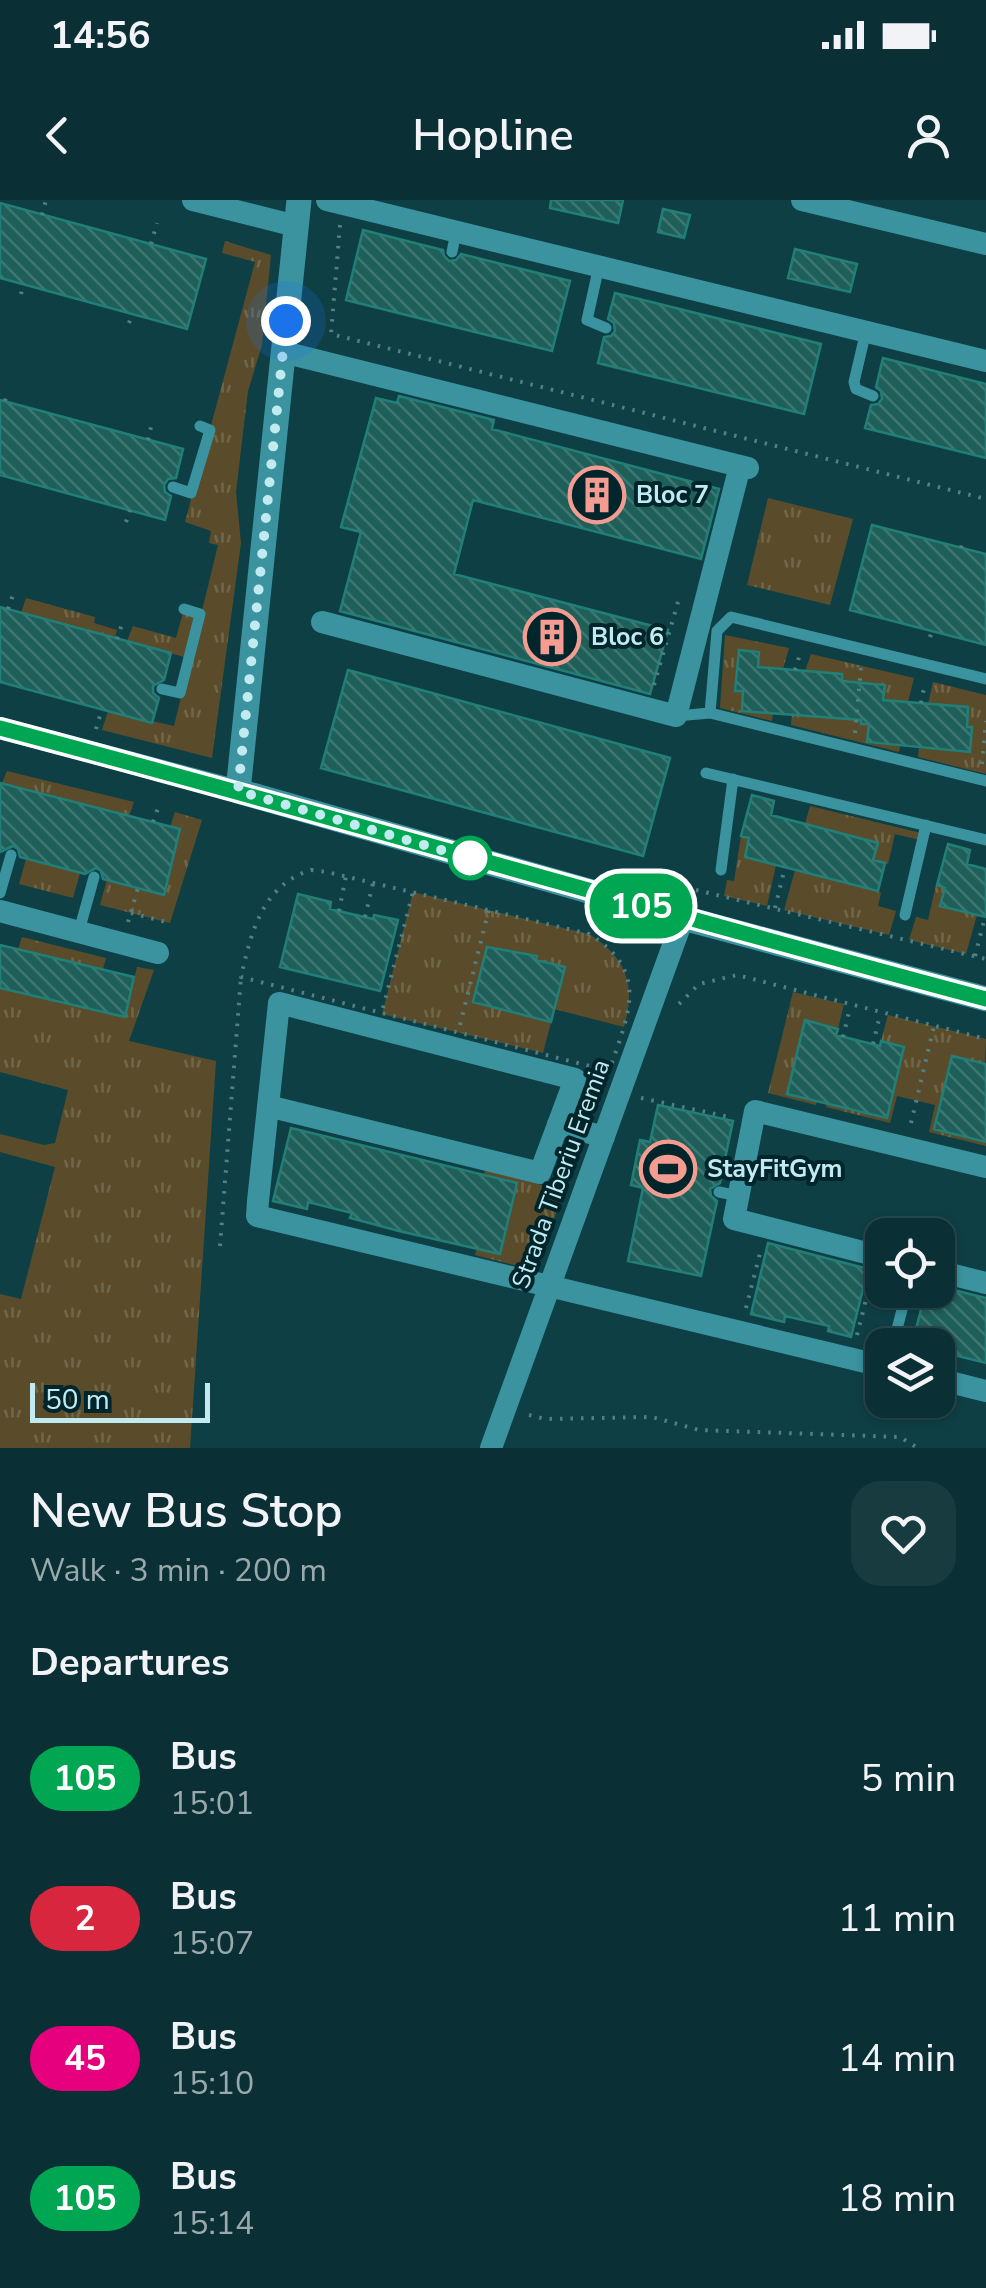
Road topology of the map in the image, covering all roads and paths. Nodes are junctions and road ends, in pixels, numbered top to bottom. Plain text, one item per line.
1 (46, 200) edge
2 (194, 200) edge
3 (802, 200) edge
4 (334, 209) edge
5 (298, 213) edge
6 (42, 215) dead end
7 (157, 223) dead end
8 (151, 244) dead end
9 (986, 244) edge
10 (599, 266) junction
11 (23, 285) dead end
12 (21, 294) dead end
13 (132, 314) dead end
14 (129, 323) dead end
15 (606, 328) dead end
16 (866, 331) junction
17 (283, 352) junction
18 (986, 360) edge
19 (8, 391) dead end
20 (873, 396) dead end
21 (5, 401) dead end
22 (200, 426) dead end
23 (151, 427) dead end
24 (148, 440) dead end
25 (173, 487) dead end
26 (986, 499) edge
27 (130, 510) dead end
28 (126, 522) dead end
29 (13, 595) dead end
30 (8, 609) dead end
31 (184, 609) dead end
32 (322, 622) dead end
33 (122, 624) dead end
34 (116, 638) dead end
35 (789, 648) dead end
36 (863, 649) junction
37 (811, 654) dead end
38 (914, 678) dead end
39 (986, 679) edge
40 (933, 682) dead end
41 (162, 689) dead end
42 (102, 709) dead end
43 (710, 713) junction
44 (676, 716) junction
45 (986, 721) edge
46 (0, 728) edge
47 (96, 729) dead end
48 (853, 748) junction
49 (706, 773) dead end
50 (733, 779) junction
51 (984, 780) edge
52 (238, 791) junction
53 (158, 808) dead end
54 (153, 822) dead end
55 (926, 825) junction
56 (986, 840) edge
57 (11, 855) dead end
58 (785, 867) dead end
59 (721, 870) dead end
60 (94, 876) dead end
61 (346, 876) junction
62 (373, 882) junction
63 (138, 888) dead end
64 (696, 890) dead end
65 (412, 892) junction
66 (0, 893) edge
67 (775, 908) junction
68 (489, 909) junction
69 (0, 911) edge
70 (339, 911) dead end
71 (130, 913) junction
72 (905, 915) dead end
73 (365, 917) dead end
74 (985, 917) edge
75 (683, 918) junction
76 (170, 923) dead end
77 (80, 931) junction
78 (122, 942) junction
79 (158, 953) dead end
80 (974, 956) junction
81 (986, 959) edge
82 (241, 978) junction
83 (986, 999) edge
84 (851, 1006) junction
85 (880, 1013) junction
86 (382, 1014) junction
87 (672, 1014) dead end
88 (934, 1026) junction
89 (458, 1033) junction
90 (843, 1037) dead end
91 (986, 1039) edge
92 (872, 1044) dead end
93 (268, 1106) junction
94 (558, 1124) junction
95 (909, 1127) dead end
96 (604, 1137) junction
97 (986, 1168) edge
98 (764, 1237) dead end
99 (220, 1246) dead end
100 (865, 1257) edge
101 (955, 1275) edge
102 (986, 1283) edge
103 (550, 1287) junction
104 (865, 1308) edge
105 (743, 1320) dead end
106 (850, 1358) junction
107 (865, 1362) edge
108 (955, 1383) edge
109 (986, 1391) edge
110 (507, 1403) junction
111 (491, 1448) edge
112 (918, 1448) edge

1 - 6 path
2 - 5 street
3 - 9 street
4 - 10 street
4 - 26 path
5 - 17 street
7 - 8 path
10 - 15 lane
10 - 16 street
11 - 12 path
13 - 14 path
16 - 18 street
16 - 20 lane
17 - 44 street
17 - 52 street
19 - 21 path
22 - 25 lane
23 - 24 path
27 - 28 path
29 - 30 path
31 - 41 lane
32 - 44 street
33 - 34 path
35 - 37 path
36 - 39 lane
36 - 43 lane
36 - 48 path
38 - 40 path
42 - 47 path
43 - 44 lane
43 - 48 lane
45 - 51 path
46 - 52 street
48 - 51 lane
49 - 50 lane
50 - 55 lane
50 - 59 lane
52 - 75 street
53 - 54 path
55 - 56 lane
55 - 72 lane
57 - 66 lane
58 - 67 path
60 - 77 lane
61 - 62 path
61 - 70 path
61 - 82 path
62 - 65 path
62 - 73 path
63 - 71 path
64 - 67 path
65 - 68 path
65 - 86 path
67 - 80 path
68 - 89 path
68 - 89 path
69 - 77 street
71 - 76 path
71 - 78 path
74 - 80 path
75 - 83 street
75 - 96 street, Strada Tiberiu Eremia
77 - 78 street
78 - 79 street
80 - 81 path
82 - 86 path
82 - 99 path
84 - 85 path
84 - 87 path
84 - 90 path
85 - 88 path
85 - 92 path
86 - 89 path
88 - 91 path
88 - 95 path
93 - 94 street
93 - 94 street
93 - 103 street
94 - 96 street
96 - 103 street, Strada Tiberiu Eremia
97 - 100 street
98 - 105 path
101 - 102 street
103 - 106 street
103 - 110 street, Strada Tiberiu Eremia
104 - 106 path
106 - 107 street
108 - 109 street
110 - 111 street, Strada Tiberiu Eremia
110 - 112 path

